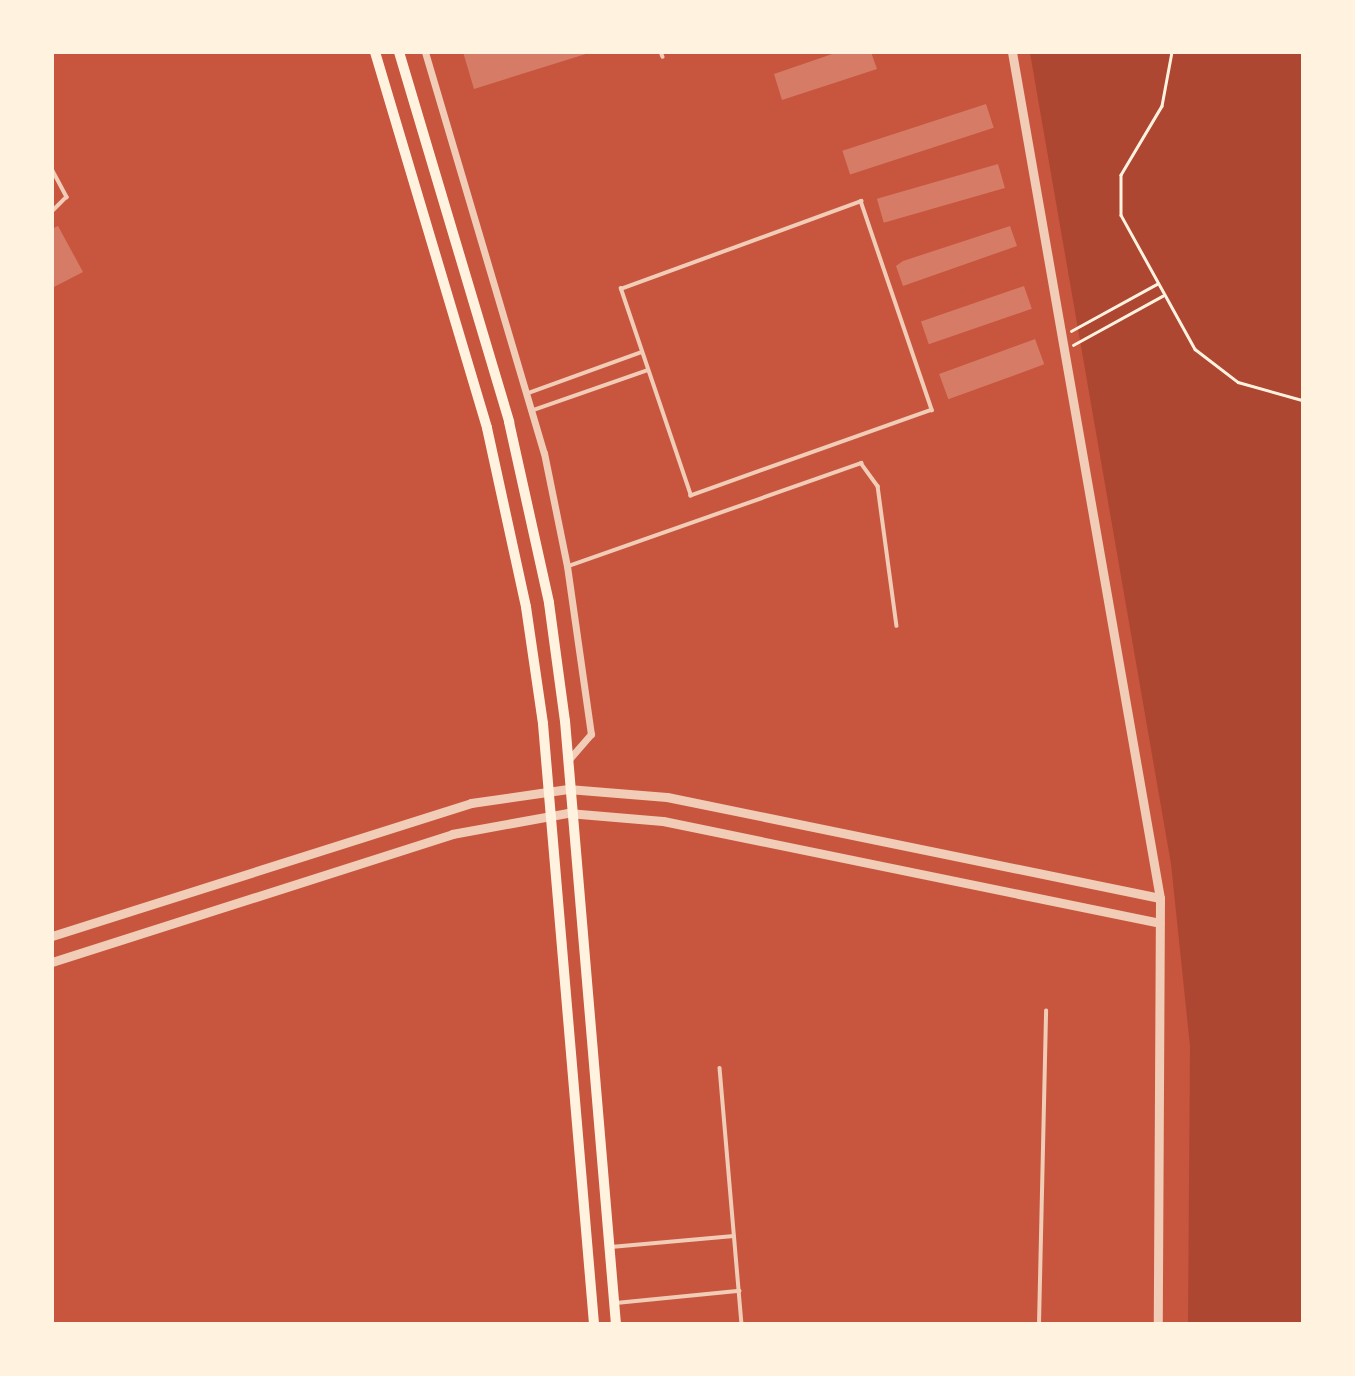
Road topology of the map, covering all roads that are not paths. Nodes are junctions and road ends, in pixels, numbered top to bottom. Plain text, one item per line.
1 (375, 52) edge
2 (399, 52) edge
3 (425, 52) edge
4 (1012, 52) edge
5 (52, 169) edge
6 (52, 212) edge
7 (642, 352) junction
8 (648, 370) junction
9 (526, 394) junction
10 (531, 411) junction
11 (567, 566) junction
12 (897, 626) dead end
13 (569, 759) junction
14 (571, 789) junction
15 (549, 790) junction
16 (573, 813) junction
17 (551, 814) junction
18 (1160, 898) junction
19 (1160, 923) junction
20 (52, 936) edge
21 (52, 962) edge
22 (1046, 1011) dead end
23 (720, 1068) dead end
24 (734, 1236) junction
25 (610, 1247) junction
26 (739, 1291) junction
27 (615, 1303) junction
28 (594, 1324) edge
29 (617, 1324) edge
30 (742, 1324) edge
31 (1040, 1324) edge
32 (1158, 1324) edge

1 - 15 main road
2 - 13 main road
3 - 9 street
4 - 18 street
5 - 6 lane
7 - 8 lane
7 - 8 lane
7 - 9 lane
8 - 10 lane
9 - 10 street
10 - 11 street
11 - 12 lane
11 - 13 street
13 - 14 main road
14 - 15 street
14 - 16 main road
14 - 18 street
15 - 17 main road
15 - 20 street
16 - 17 street
16 - 19 street
16 - 25 main road
17 - 21 street
17 - 28 main road
18 - 19 street
19 - 32 street
22 - 31 lane
23 - 24 lane
24 - 25 lane
24 - 26 lane
25 - 27 main road
26 - 27 lane
26 - 30 lane
27 - 29 main road

